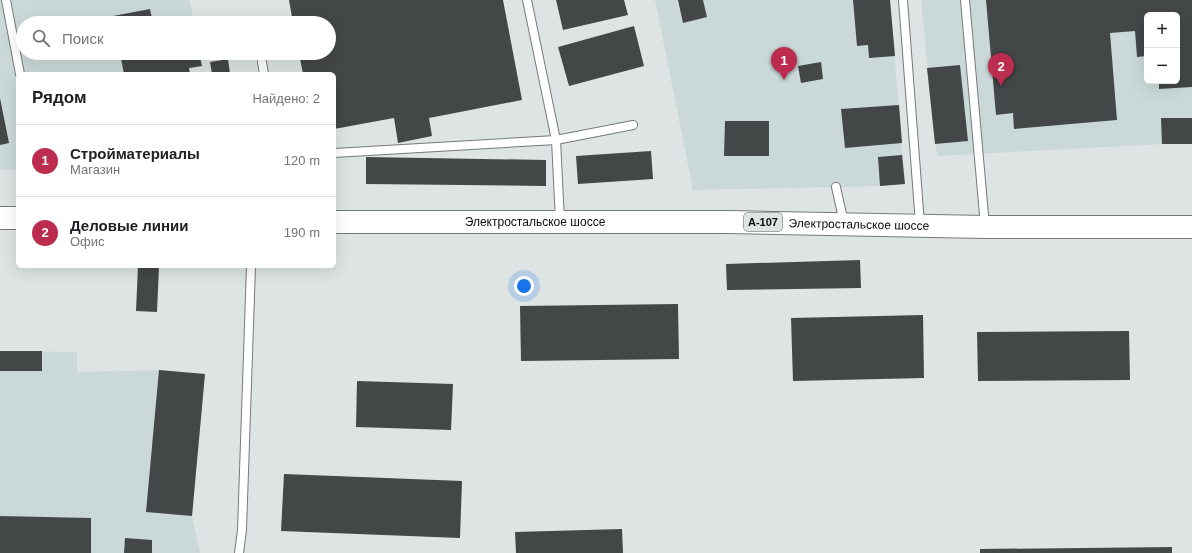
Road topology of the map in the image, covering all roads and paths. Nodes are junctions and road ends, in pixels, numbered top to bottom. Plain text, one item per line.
1 (6, 0) edge
2 (527, 0) edge
3 (903, 0) edge
4 (965, 0) edge
5 (16, 53) edge
6 (17, 60) edge
7 (262, 62) dead end
8 (20, 72) edge
9 (264, 72) edge
10 (633, 125) dead end
11 (556, 140) junction
12 (336, 153) edge
13 (836, 187) dead end
14 (0, 218) edge
15 (16, 218) edge
16 (336, 222) edge
17 (560, 222) junction
18 (844, 224) junction
19 (920, 225) junction
20 (985, 227) junction
21 (1192, 227) edge
22 (251, 268) edge
23 (239, 553) edge

1 - 5 lane
2 - 11 lane
3 - 19 lane
4 - 20 lane
6 - 8 lane
7 - 9 lane
10 - 11 lane
11 - 12 lane
11 - 17 lane
13 - 18 lane
14 - 15 main road
16 - 17 main road, Электростальское шоссе / А-107
17 - 18 main road, Электростальское шоссе / А-107
18 - 19 main road, Электростальское шоссе / А-107
19 - 20 main road, Электростальское шоссе / А-107
20 - 21 main road, Электростальское шоссе / А-107
22 - 23 lane

